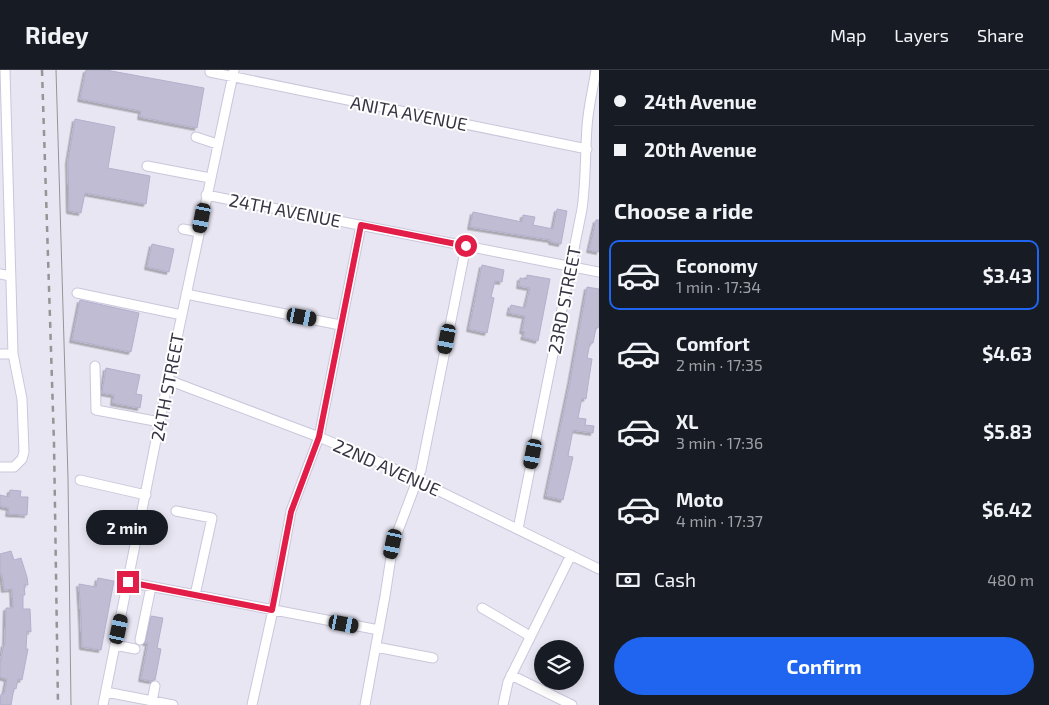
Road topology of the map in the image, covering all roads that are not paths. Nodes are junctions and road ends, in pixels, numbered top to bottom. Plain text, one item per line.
1 (596, 70) edge
2 (3, 72) edge
3 (210, 72) dead end
4 (233, 73) edge
5 (196, 137) dead end
6 (217, 144) junction
7 (587, 149) junction
8 (147, 166) dead end
9 (4, 175) edge
10 (210, 178) junction
11 (206, 195) junction
12 (361, 225) junction
13 (183, 229) dead end
14 (199, 232) junction
15 (466, 246) junction
16 (571, 267) junction
17 (599, 272) edge
18 (0, 274) edge
19 (10, 276) junction
20 (77, 293) dead end
21 (186, 294) junction
22 (182, 315) junction
23 (340, 325) junction
24 (0, 354) edge
25 (13, 354) junction
26 (95, 366) dead end
27 (168, 380) junction
28 (160, 422) junction
29 (319, 437) junction
30 (0, 467) edge
31 (80, 480) dead end
32 (418, 480) junction
33 (146, 495) junction
34 (176, 511) dead end
35 (518, 529) junction
36 (571, 555) junction
37 (599, 569) edge
38 (128, 582) junction
39 (151, 587) junction
40 (195, 595) junction
41 (482, 608) dead end
42 (272, 610) junction
43 (379, 630) junction
44 (530, 636) junction
45 (140, 640) dead end
46 (116, 645) junction
47 (376, 647) junction
48 (134, 649) dead end
49 (433, 658) dead end
50 (511, 675) junction
51 (155, 686) dead end
52 (106, 692) junction
53 (152, 701) junction
54 (103, 705) edge
55 (173, 705) edge
56 (252, 705) edge
57 (365, 705) edge
58 (503, 705) edge
59 (572, 705) edge

1 - 7 street, 23RD STREET
2 - 9 street
3 - 4 street, ANITA AVENUE
4 - 6 street, 24TH STREET
4 - 7 street, ANITA AVENUE
5 - 6 street
6 - 10 street, 24TH STREET
7 - 16 street, 23RD STREET
8 - 10 street
9 - 19 street
10 - 11 street, 24TH STREET
11 - 12 street, 24TH AVENUE
11 - 14 street, 24TH STREET
12 - 15 street, 24TH AVENUE
12 - 23 street
13 - 14 street
14 - 21 street, 24TH STREET
15 - 16 street, 24TH AVENUE
15 - 32 street
16 - 17 street, 24TH AVENUE
16 - 35 street, 23RD STREET
18 - 19 street
19 - 25 street
20 - 22 street
21 - 22 street, 24TH STREET
21 - 23 street
22 - 27 street, 24TH STREET
23 - 29 street
24 - 25 street
25 - 30 street
26 - 28 street
27 - 28 street, 24TH STREET
27 - 29 street, 22ND AVENUE
28 - 33 street, 24TH STREET
29 - 32 street, 22ND AVENUE
29 - 42 street
31 - 33 street
32 - 35 street, 22ND AVENUE
32 - 43 street
33 - 38 street, 24TH STREET
34 - 40 street
35 - 36 street, 22ND AVENUE
36 - 37 street, 22ND AVENUE
36 - 44 street
38 - 39 street
38 - 46 street, 24TH STREET
39 - 40 street
39 - 45 street
40 - 42 street
41 - 44 street
42 - 43 street
42 - 56 street
43 - 47 street
44 - 50 street
46 - 48 street
46 - 52 street, 24TH STREET
47 - 49 street
47 - 57 street
50 - 58 street
50 - 59 street
51 - 53 street
52 - 53 street
52 - 54 street, 24TH STREET
53 - 55 street

